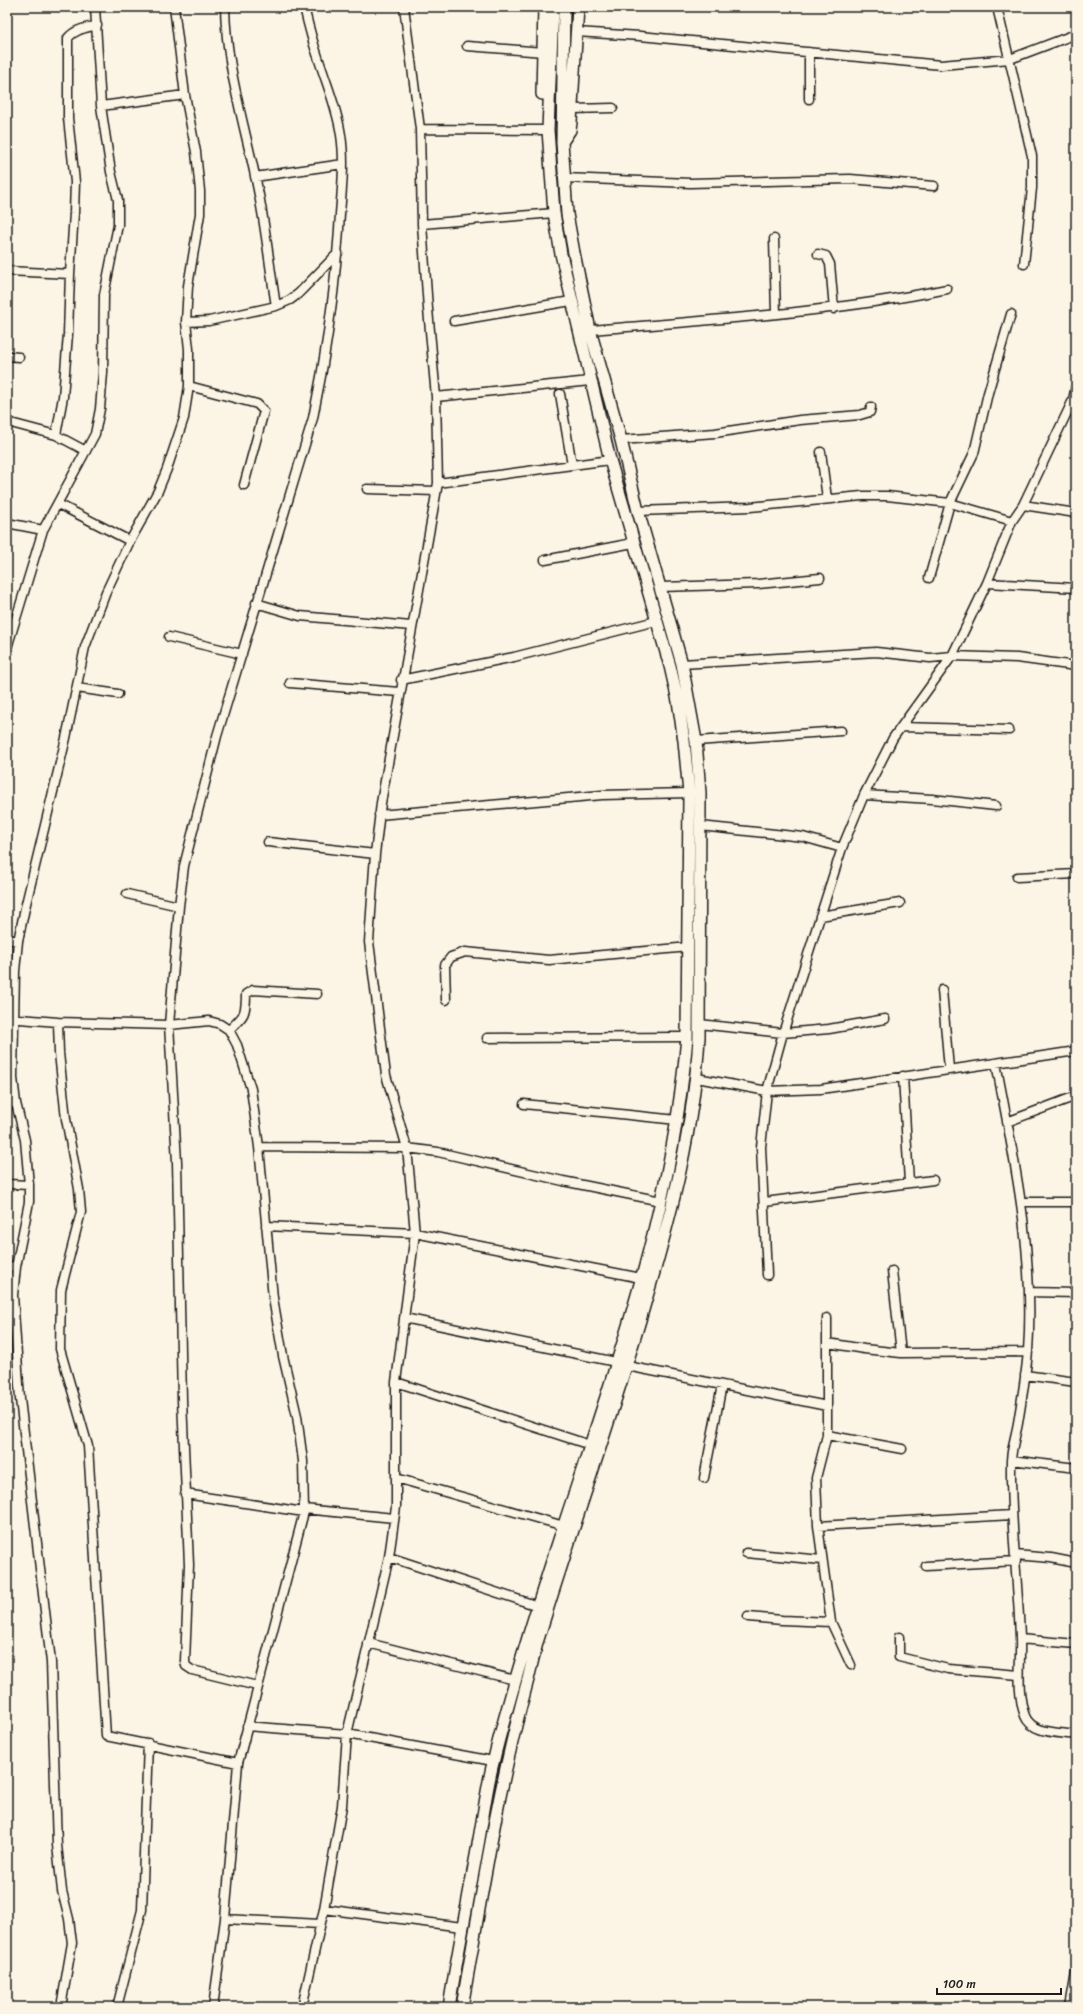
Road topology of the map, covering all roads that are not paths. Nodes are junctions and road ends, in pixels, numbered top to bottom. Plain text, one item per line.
1 (95, 7) edge
2 (174, 7) edge
3 (225, 7) edge
4 (304, 7) edge
5 (404, 7) edge
6 (544, 7) edge
7 (552, 7) edge
8 (564, 7) edge
9 (578, 7) edge
10 (997, 7) edge
11 (97, 26) junction
12 (576, 32) junction
13 (1076, 34) edge
14 (467, 46) dead end
15 (543, 52) junction
16 (809, 52) junction
17 (1010, 59) junction
18 (184, 95) junction
19 (809, 99) dead end
20 (101, 106) junction
21 (613, 108) dead end
22 (572, 109) junction
23 (548, 126) junction
24 (420, 129) junction
25 (562, 142) junction
26 (343, 164) junction
27 (254, 177) junction
28 (564, 178) junction
29 (934, 186) dead end
30 (554, 212) junction
31 (422, 224) junction
32 (774, 238) dead end
33 (338, 252) junction
34 (818, 254) dead end
35 (1024, 264) dead end
36 (7, 271) edge
37 (70, 274) junction
38 (947, 289) dead end
39 (571, 302) junction
40 (276, 306) junction
41 (834, 308) junction
42 (776, 314) junction
43 (1010, 314) dead end
44 (454, 321) dead end
45 (186, 322) junction
46 (590, 330) junction
47 (7, 356) edge
48 (19, 357) dead end
49 (590, 381) junction
50 (189, 386) junction
51 (1076, 386) edge
52 (560, 394) dead end
53 (436, 397) junction
54 (1074, 401) edge
55 (870, 407) dead end
56 (7, 422) edge
57 (56, 435) junction
58 (621, 440) junction
59 (86, 451) junction
60 (821, 452) dead end
61 (610, 460) junction
62 (572, 465) junction
63 (244, 485) dead end
64 (437, 487) junction
65 (367, 489) dead end
66 (827, 499) junction
67 (950, 502) junction
68 (58, 504) junction
69 (1023, 505) junction
70 (638, 512) junction
71 (1076, 513) edge
72 (1012, 521) junction
73 (7, 523) edge
74 (43, 530) junction
75 (130, 541) junction
76 (633, 542) junction
77 (545, 560) dead end
78 (820, 578) dead end
79 (929, 578) dead end
80 (987, 583) junction
81 (661, 587) junction
82 (1076, 588) edge
83 (256, 603) junction
84 (656, 621) junction
85 (411, 626) junction
86 (169, 637) dead end
87 (7, 648) edge
88 (242, 654) junction
89 (952, 656) junction
90 (682, 664) junction
91 (1076, 666) edge
92 (401, 680) junction
93 (290, 683) dead end
94 (77, 688) junction
95 (399, 692) junction
96 (118, 694) dead end
97 (901, 726) junction
98 (1010, 730) dead end
99 (841, 731) dead end
100 (696, 741) junction
101 (689, 793) junction
102 (864, 795) junction
103 (996, 806) dead end
104 (379, 816) junction
105 (700, 826) junction
106 (268, 842) dead end
107 (842, 848) junction
108 (375, 854) junction
109 (1076, 874) edge
110 (1017, 877) dead end
111 (127, 894) dead end
112 (900, 903) dead end
113 (179, 906) junction
114 (820, 916) junction
115 (7, 939) edge
116 (18, 941) junction
117 (689, 947) junction
118 (942, 990) dead end
119 (317, 994) dead end
120 (446, 1000) dead end
121 (10, 1019) edge
122 (885, 1019) dead end
123 (58, 1022) junction
124 (699, 1024) junction
125 (169, 1025) junction
126 (229, 1030) junction
127 (782, 1033) junction
128 (687, 1036) junction
129 (487, 1038) dead end
130 (1076, 1051) edge
131 (996, 1063) junction
132 (949, 1069) junction
133 (903, 1076) junction
134 (697, 1078) junction
135 (767, 1090) junction
136 (1076, 1096) edge
137 (7, 1103) edge
138 (16, 1103) junction
139 (524, 1104) dead end
140 (677, 1120) junction
141 (1007, 1122) junction
142 (259, 1147) junction
143 (407, 1148) junction
144 (933, 1180) dead end
145 (909, 1183) junction
146 (7, 1184) edge
147 (30, 1185) junction
148 (661, 1201) junction
149 (764, 1202) junction
150 (1022, 1202) junction
151 (1076, 1202) edge
152 (266, 1226) junction
153 (415, 1233) junction
154 (7, 1266) edge
155 (16, 1267) junction
156 (892, 1271) dead end
157 (767, 1275) dead end
158 (641, 1278) junction
159 (1029, 1292) junction
160 (1076, 1293) edge
161 (404, 1318) junction
162 (827, 1318) dead end
163 (828, 1343) junction
164 (1028, 1352) junction
165 (901, 1353) junction
166 (616, 1362) junction
167 (627, 1366) junction
168 (1025, 1375) junction
169 (396, 1382) junction
170 (1076, 1382) edge
171 (722, 1385) junction
172 (827, 1406) junction
173 (827, 1435) junction
174 (590, 1445) junction
175 (902, 1449) dead end
176 (1011, 1460) junction
177 (1076, 1468) edge
178 (396, 1478) junction
179 (704, 1478) dead end
180 (185, 1494) junction
181 (304, 1510) junction
182 (1012, 1515) junction
183 (394, 1518) junction
184 (564, 1526) junction
185 (818, 1526) junction
186 (746, 1553) dead end
187 (389, 1557) junction
188 (1015, 1558) junction
189 (822, 1560) junction
190 (1076, 1563) edge
191 (926, 1566) dead end
192 (538, 1606) junction
193 (748, 1617) dead end
194 (831, 1622) junction
195 (900, 1636) dead end
196 (1020, 1639) junction
197 (368, 1643) junction
198 (1076, 1644) edge
199 (851, 1665) dead end
200 (1019, 1675) junction
201 (516, 1680) junction
202 (257, 1686) junction
203 (247, 1726) junction
204 (347, 1734) junction
205 (1076, 1735) edge
206 (148, 1743) junction
207 (493, 1761) junction
208 (238, 1763) junction
209 (324, 1909) junction
210 (225, 1919) junction
211 (320, 1924) junction
212 (462, 1927) junction
213 (1076, 1972) edge
214 (1075, 1989) edge
215 (61, 2007) edge
216 (117, 2007) edge
217 (213, 2007) edge
218 (302, 2007) edge
219 (449, 2007) edge
220 (462, 2007) edge
221 (1070, 2007) edge

1 - 11 street
2 - 18 street
3 - 27 street
4 - 26 street
5 - 24 street
6 - 15 main road
7 - 23 main road
8 - 25 main road
9 - 12 main road
10 - 17 street
11 - 20 street
11 - 37 street
12 - 16 street
12 - 22 main road
13 - 17 street
14 - 15 street
15 - 23 main road
16 - 17 street
16 - 19 street
17 - 35 street
18 - 20 street
18 - 45 street
20 - 59 street
21 - 22 street
22 - 25 main road
23 - 24 street
23 - 30 main road
24 - 31 street
25 - 28 main road
26 - 27 street
26 - 33 street
27 - 40 street
28 - 29 street
28 - 46 main road
30 - 31 street
30 - 39 main road
31 - 53 street
32 - 42 street
33 - 40 street
33 - 83 street
34 - 41 street
36 - 37 street
37 - 57 street
38 - 41 street
39 - 44 street
39 - 49 main road
40 - 45 street
41 - 42 street
42 - 46 street
43 - 67 street
45 - 50 street
46 - 58 main road
47 - 48 street
49 - 53 street
49 - 61 main road
50 - 63 street
50 - 75 street
51 - 54 street
52 - 62 street
53 - 64 street
54 - 69 street
55 - 58 street
56 - 57 street
57 - 59 street
58 - 70 main road
59 - 68 street
60 - 66 street
61 - 62 street
61 - 76 main road
62 - 64 street
64 - 65 street
64 - 85 street
66 - 67 street
66 - 70 street
67 - 72 street
67 - 79 street
68 - 74 street
68 - 75 street
69 - 71 street
69 - 72 street
70 - 81 main road
72 - 80 street
73 - 74 street
74 - 87 street
75 - 94 street
76 - 77 street
76 - 84 main road
78 - 81 street
80 - 82 street
80 - 89 street
81 - 90 main road
83 - 85 street
83 - 88 street
84 - 92 street
84 - 101 main road
85 - 92 street
86 - 88 street
88 - 113 street
89 - 90 street
89 - 91 street
89 - 97 street
90 - 100 main road
92 - 95 street
93 - 95 street
94 - 96 street
94 - 116 street
95 - 104 street
97 - 98 street
97 - 102 street
99 - 100 street
100 - 105 main road
101 - 104 street
101 - 117 main road
102 - 103 street
102 - 107 street
104 - 108 street
105 - 107 street
105 - 124 main road
106 - 108 street
107 - 114 street
108 - 143 street
109 - 110 street
111 - 113 street
112 - 114 street
113 - 125 street
114 - 127 street
115 - 116 street
116 - 121 street
117 - 120 street
117 - 128 main road
118 - 132 street
119 - 126 street
121 - 123 street
121 - 138 street
122 - 127 street
123 - 125 street
123 - 206 street
124 - 127 street
124 - 134 main road
125 - 126 street
125 - 180 street
126 - 142 street
127 - 135 street
128 - 129 street
128 - 140 main road
130 - 131 street
131 - 132 street
131 - 141 street
132 - 133 street
133 - 135 street
133 - 145 street
134 - 135 street
134 - 167 main road
135 - 149 street
136 - 141 street
137 - 138 street
138 - 147 street
139 - 140 street
140 - 148 main road
141 - 150 street
142 - 143 street
142 - 152 street
143 - 148 street
143 - 153 street
144 - 145 street
145 - 149 street
146 - 147 street
147 - 155 street
148 - 158 main road
149 - 157 street
150 - 151 street
150 - 159 street
152 - 153 street
152 - 181 street
153 - 158 street
153 - 161 street
154 - 155 street
155 - 215 street
156 - 165 street
158 - 166 main road
159 - 160 street
159 - 164 street
161 - 166 street
161 - 169 street
162 - 163 street
163 - 165 street
163 - 172 street
164 - 165 street
164 - 168 street
166 - 174 main road
167 - 171 street
167 - 220 main road
168 - 170 street
168 - 176 street
169 - 174 street
169 - 178 street
171 - 172 street
171 - 179 street
172 - 173 street
173 - 175 street
173 - 185 street
174 - 184 main road
176 - 177 street
176 - 182 street
178 - 183 street
178 - 184 street
180 - 181 street
180 - 202 street
181 - 183 street
181 - 202 street
182 - 185 street
182 - 188 street
183 - 187 street
184 - 192 main road
185 - 189 street
186 - 189 street
187 - 192 street
187 - 197 street
188 - 190 street
188 - 191 street
188 - 196 street
189 - 194 street
192 - 201 main road
193 - 194 street
194 - 199 street
195 - 200 street
196 - 198 street
196 - 200 street
197 - 201 street
197 - 204 street
200 - 205 street
201 - 207 main road
202 - 203 street
203 - 204 street
203 - 208 street
204 - 207 street
204 - 209 street
206 - 208 street
206 - 216 street
207 - 212 main road
208 - 210 street
209 - 211 street
209 - 212 street
210 - 211 street
210 - 217 street
211 - 218 street
212 - 219 main road
213 - 214 street
214 - 221 street

